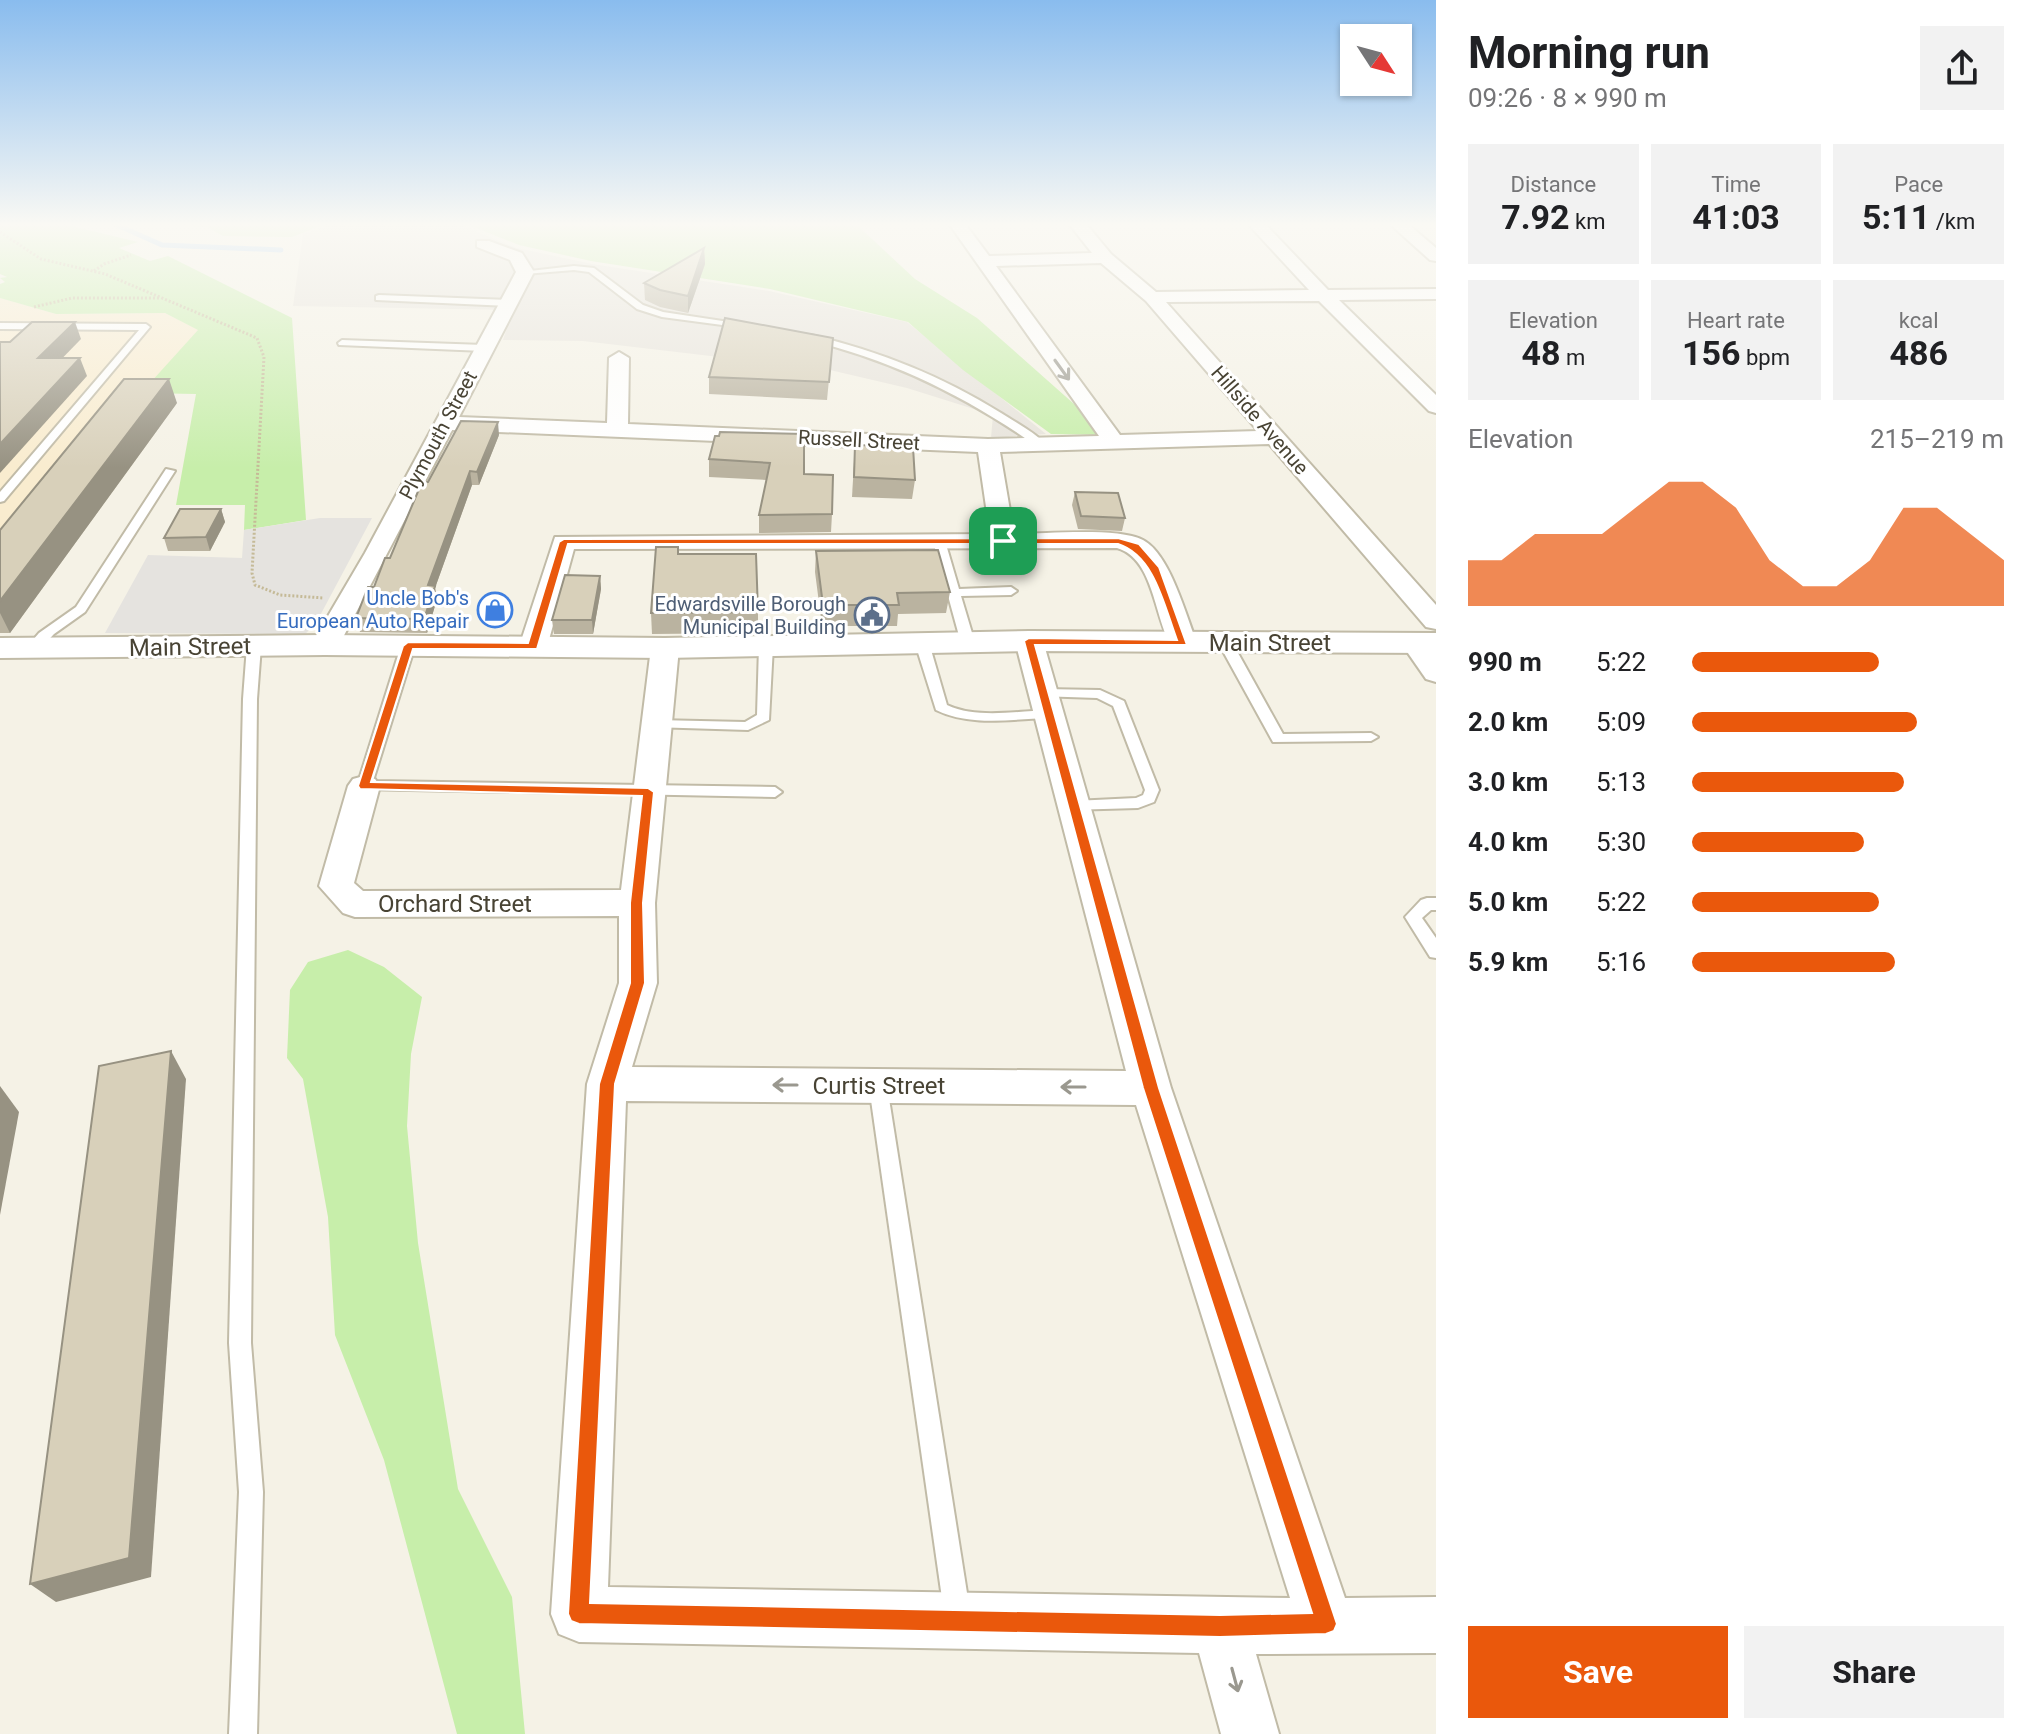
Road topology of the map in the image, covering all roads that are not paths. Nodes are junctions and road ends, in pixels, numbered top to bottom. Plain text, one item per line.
1 (507, 306) edge
2 (639, 306) edge
3 (1016, 306) edge
4 (1160, 306) edge
5 (1334, 306) edge
6 (0, 326) edge
7 (753, 327) edge
8 (803, 337) edge
9 (342, 343) dead end
10 (484, 348) junction
11 (619, 358) dead end
12 (1436, 407) edge
13 (443, 423) junction
14 (617, 431) junction
15 (1275, 437) junction
16 (1115, 443) junction
17 (1042, 445) junction
18 (988, 446) junction
19 (170, 471) dead end
20 (0, 499) edge
21 (939, 541) junction
22 (1003, 541) junction
23 (1011, 591) dead end
24 (954, 593) junction
25 (1429, 636) edge
26 (1029, 641) junction
27 (922, 643) junction
28 (968, 643) junction
29 (1183, 643) junction
30 (1226, 644) junction
31 (325, 645) junction
32 (254, 646) junction
33 (408, 646) junction
34 (766, 646) junction
35 (533, 647) junction
36 (16, 648) edge
37 (665, 648) junction
38 (1436, 673) edge
39 (1046, 703) junction
40 (656, 724) junction
41 (1371, 737) dead end
42 (364, 786) junction
43 (648, 792) junction
44 (775, 792) dead end
45 (1074, 806) junction
46 (637, 903) junction
47 (1436, 904) edge
48 (1436, 952) edge
49 (607, 1084) junction
50 (878, 1086) junction
51 (1151, 1088) junction
52 (958, 1621) junction
53 (1326, 1624) junction
54 (1436, 1625) edge
55 (1220, 1626) junction
56 (243, 1734) edge
57 (1250, 1734) edge

1 - 10 street, Plymouth Street
2 - 7 lane
3 -> 16 street
4 - 15 street, Hillside Avenue
5 - 12 street
6 - 20 lane
8 - 17 lane
9 - 10 lane
10 - 13 street, Plymouth Street
11 - 14 street
13 - 14 street, Russell Street
13 - 31 street, Plymouth Street
14 - 18 street, Russell Street
15 - 16 street, Russell Street
15 - 25 street, Hillside Avenue
16 - 17 street, Russell Street
17 - 18 street, Russell Street
18 - 22 street
19 - 36 lane
21 - 22 street
21 - 24 lane
21 - 35 street
22 - 29 street
23 - 24 lane
24 - 28 lane
25 - 30 street, Main Street
25 - 38 street, Hillside Avenue
26 - 28 street, Main Street
26 - 29 street, Main Street
26 - 39 street
27 - 28 street, Main Street
27 - 34 street, Main Street
27 - 39 lane
29 - 30 street, Main Street
30 - 41 lane
31 - 32 street, Main Street
31 - 33 street, Main Street
32 - 36 street, Main Street
32 - 56 lane
33 - 35 street, Main Street
33 - 42 lane
34 - 37 street, Main Street
34 - 40 lane
35 - 37 street, Main Street
37 - 40 street
39 - 45 street
39 - 45 lane
40 - 43 street
42 - 43 lane
42 - 46 street, Orchard Street
43 - 44 lane
43 - 46 street
45 - 51 street
46 - 49 street
47 - 48 lane
50 -> 49 street, Curtis Street
49 - 52 street
51 -> 50 street, Curtis Street
50 - 52 lane
51 - 53 street
52 - 55 street
53 - 54 street
53 - 55 street
55 -> 57 street

